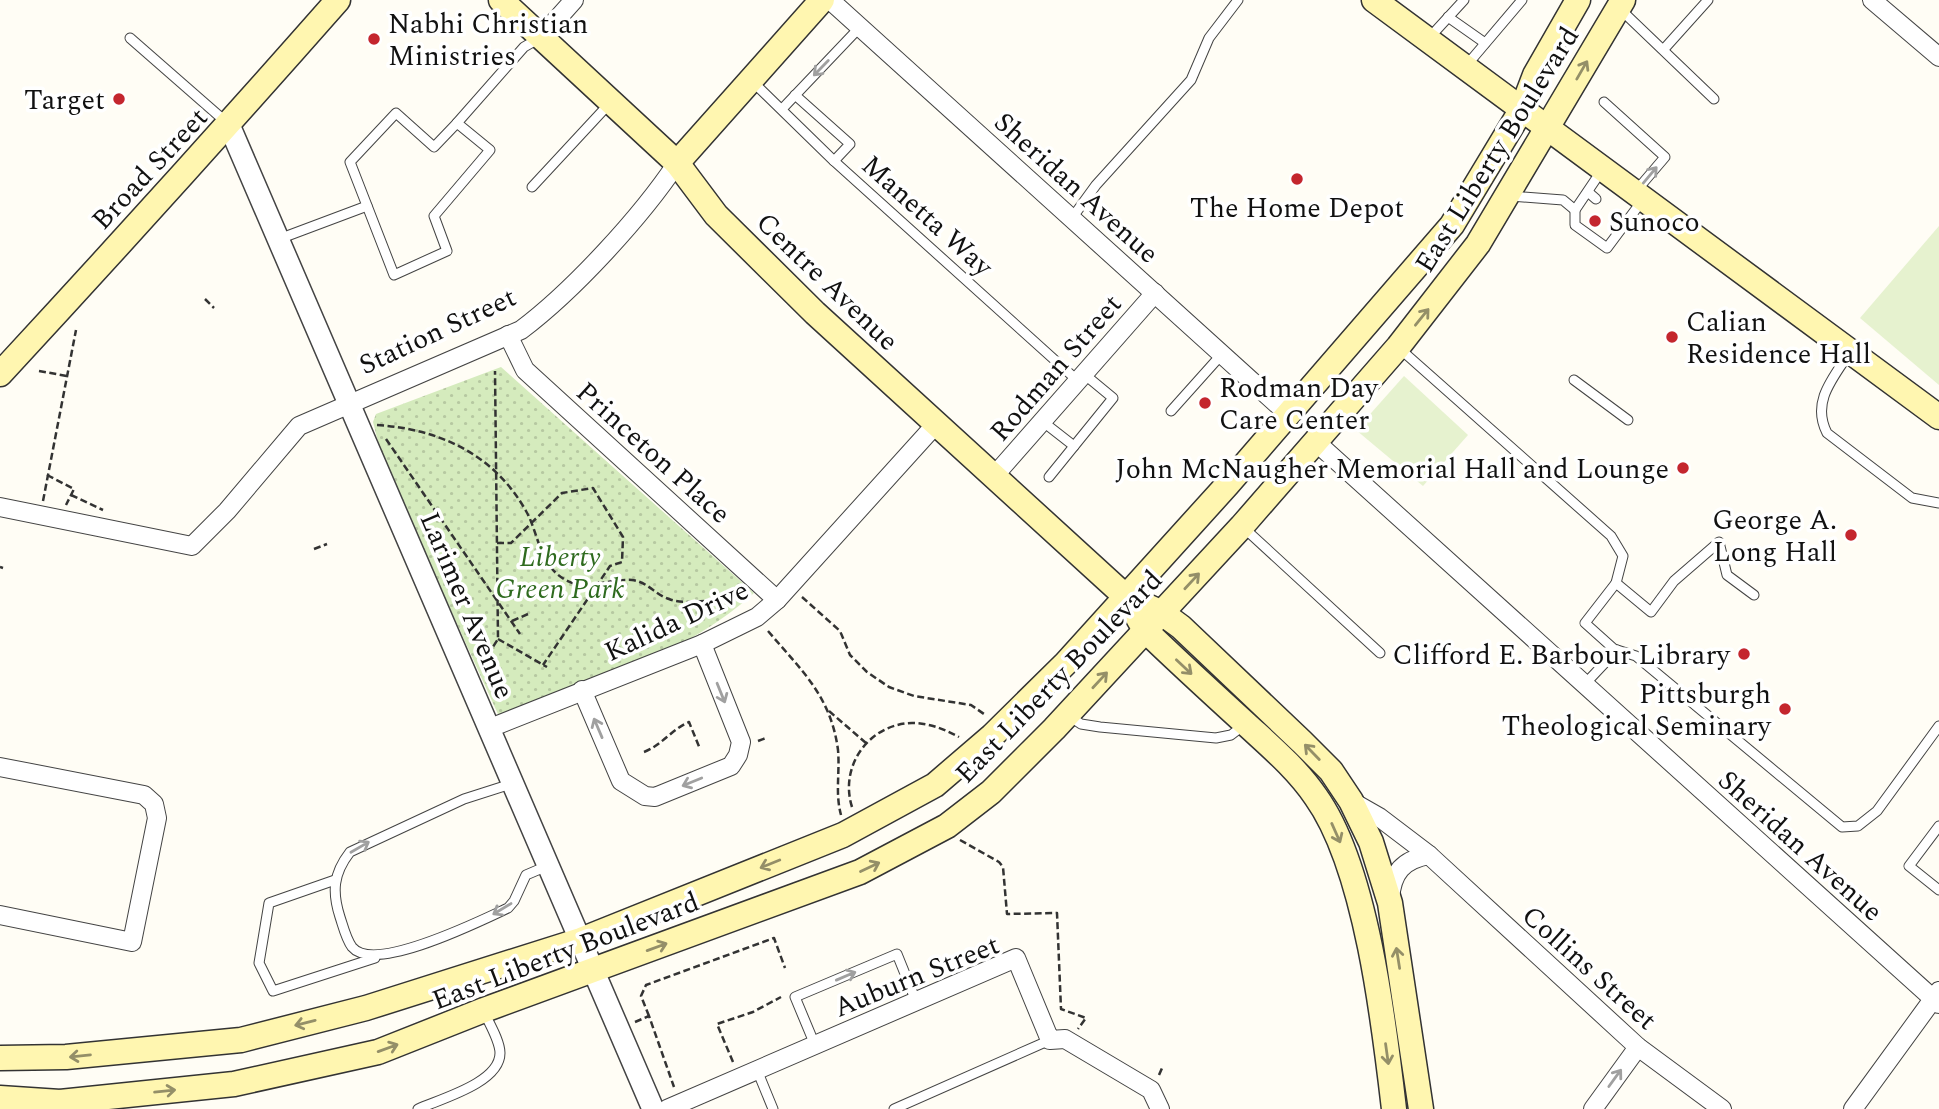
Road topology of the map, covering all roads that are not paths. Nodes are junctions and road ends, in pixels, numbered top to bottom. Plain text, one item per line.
1 (338, 0) edge
2 (501, 0) edge
3 (574, 0) edge
4 (821, 0) edge
5 (830, 0) edge
6 (1238, 0) edge
7 (1374, 0) edge
8 (1464, 0) edge
9 (1522, 0) edge
10 (1578, 0) edge
11 (1708, 0) edge
12 (1872, 0) edge
13 (1621, 3) edge
14 (1448, 17) junction
15 (860, 27) junction
16 (541, 37) junction
17 (130, 38) dead end
18 (1427, 40) junction
19 (1485, 43) junction
20 (1664, 49) junction
21 (1939, 57) edge
22 (1465, 68) junction
23 (751, 80) junction
24 (795, 95) junction
25 (1714, 99) dead end
26 (610, 102) junction
27 (1604, 102) dead end
28 (782, 108) junction
29 (1522, 109) junction
30 (457, 123) junction
31 (229, 125) junction
32 (1547, 128) junction
33 (834, 161) junction
34 (677, 163) junction
35 (1603, 169) junction
36 (532, 187) dead end
37 (1588, 192) junction
38 (1506, 195) junction
39 (1639, 196) junction
40 (1596, 199) dead end
41 (367, 206) junction
42 (1582, 206) junction
43 (1617, 215) dead end
44 (1072, 218) junction
45 (1627, 222) junction
46 (1609, 225) dead end
47 (1619, 231) junction
48 (279, 239) junction
49 (1155, 293) junction
50 (508, 335) junction
51 (1398, 347) junction
52 (1850, 352) junction
53 (1222, 354) junction
54 (0, 374) edge
55 (1081, 377) junction
56 (1574, 380) dead end
57 (350, 402) junction
58 (1171, 411) dead end
59 (1288, 414) junction
60 (1939, 417) edge
61 (1628, 420) dead end
62 (1042, 421) junction
63 (937, 423) junction
64 (1317, 443) junction
65 (1074, 446) junction
66 (995, 475) junction
67 (1049, 477) dead end
68 (1939, 503) edge
69 (0, 507) edge
70 (1242, 526) junction
71 (1616, 583) junction
72 (1754, 595) dead end
73 (1125, 596) junction
74 (777, 600) junction
75 (1153, 622) junction
76 (702, 644) junction
77 (1617, 650) junction
78 (1380, 653) dead end
79 (1584, 685) junction
80 (582, 690) junction
81 (1067, 715) junction
82 (1245, 723) junction
83 (1939, 726) edge
84 (490, 728) junction
85 (0, 767) edge
86 (514, 783) junction
87 (1351, 801) junction
88 (1939, 826) edge
89 (1429, 855) junction
90 (549, 865) junction
91 (335, 880) junction
92 (1939, 890) edge
93 (1390, 903) junction
94 (0, 915) edge
95 (581, 940) junction
96 (380, 956) junction
97 (593, 971) junction
98 (1937, 998) edge
99 (916, 1001) junction
100 (484, 1010) junction
101 (1050, 1040) junction
102 (815, 1045) junction
103 (1638, 1047) junction
104 (0, 1058) edge
105 (757, 1070) junction
106 (0, 1098) edge
107 (133, 1102) edge
108 (61, 1106) edge
109 (1153, 1107) edge
110 (418, 1109) edge
111 (653, 1109) edge
112 (667, 1109) edge
113 (773, 1109) edge
114 (894, 1109) edge
115 (1394, 1109) edge
116 (1421, 1109) edge
117 (1593, 1109) edge
118 (1722, 1109) edge
119 (1853, 1109) edge

1 - 31 main road, Broad Street
2 - 16 main road, Centre Avenue
3 - 16 street
4 - 23 main road, Station Street
5 - 15 street, Sheridan Avenue
6 - 44 lane
7 - 18 main road
8 - 14 lane
9 - 19 lane
10 - 29 main road, East Liberty Boulevard
11 - 20 lane
12 - 21 street
13 - 20 lane
32 -> 13 main road, East Liberty Boulevard
14 - 18 lane
14 - 19 lane
15 -> 24 lane
15 - 44 street, Sheridan Avenue
16 - 26 main road, Centre Avenue
16 - 30 lane
17 - 31 lane
18 - 22 main road
19 - 22 lane
20 - 25 lane
22 - 29 main road
23 - 28 lane, Manetta Way
23 - 34 main road, Station Street
24 - 28 lane
24 - 33 lane
26 - 34 main road, Centre Avenue
26 - 36 lane
39 -> 27 lane
28 - 33 lane, Manetta Way
29 - 32 main road
29 - 59 main road, East Liberty Boulevard
30 - 41 lane
30 - 41 lane
31 - 48 street, Larimer Avenue
31 - 54 main road, Broad Street
32 - 35 main road
32 - 38 main road, East Liberty Boulevard
33 - 55 lane, Manetta Way
34 - 50 street, Station Street
34 - 63 main road, Centre Avenue
35 - 37 lane
35 - 39 main road
37 - 40 lane
37 - 42 lane
38 - 42 lane
51 -> 38 main road, East Liberty Boulevard
39 - 45 lane
39 - 52 main road
41 - 48 lane
42 - 47 lane
43 - 45 lane
44 - 49 street, Sheridan Avenue
45 - 47 lane
46 - 47 lane
48 - 57 street, Larimer Avenue
49 - 53 street, Sheridan Avenue
49 - 55 street, Rodman Street
50 - 57 street, Station Street
50 - 74 street, Princeton Place
51 - 64 main road, East Liberty Boulevard
51 - 71 lane
52 - 60 main road
52 - 68 lane
53 - 58 lane
53 - 59 street, Sheridan Avenue
55 - 62 street, Rodman Street
55 - 65 lane, Manetta Way
56 - 61 lane
57 - 69 street, Station Street
57 - 84 street, Larimer Avenue
59 - 73 main road, East Liberty Boulevard
62 - 65 lane
62 - 66 street, Rodman Street
63 - 66 main road, Centre Avenue
63 - 74 street, Kalida Drive
64 - 70 main road, East Liberty Boulevard
64 - 79 street, Sheridan Avenue
65 - 67 lane
66 - 73 main road, Centre Avenue
75 -> 70 main road, East Liberty Boulevard
70 - 78 lane
71 - 72 lane
71 - 77 lane
73 - 75 main road, Centre Avenue
73 -> 95 main road, East Liberty Boulevard
74 - 76 street, Kalida Drive
81 -> 75 main road, East Liberty Boulevard
75 -> 82 main road
87 -> 75 main road
76 - 80 street, Kalida Drive
76 -> 80 street
77 - 79 lane
77 - 83 lane
79 - 98 street, Sheridan Avenue
80 - 84 street, Kalida Drive
81 - 82 lane
97 -> 81 main road, East Liberty Boulevard
82 -> 115 main road
84 - 86 street, Larimer Avenue
85 - 94 street
86 - 90 street, Larimer Avenue
91 -> 86 lane
87 - 89 street, Collins Street
87 - 93 main road
88 - 92 lane
89 - 93 street
89 - 103 street, Collins Street
90 - 95 street, Larimer Avenue
90 -> 96 lane
91 - 96 lane
91 - 96 lane
116 -> 93 main road
95 - 97 street, Larimer Avenue
95 -> 104 main road, East Liberty Boulevard
97 - 100 main road, East Liberty Boulevard
97 - 111 street, Larimer Avenue
98 - 119 street
99 - 101 street, Auburn Street
99 - 102 street, Auburn Street
102 -> 99 lane
107 -> 100 main road, East Liberty Boulevard
100 - 110 lane
101 - 109 street
101 - 114 lane
102 - 105 street, Auburn Street
117 -> 103 street
103 - 118 street, Collins Street
105 - 112 street, Auburn Street
105 - 113 lane
106 - 108 main road, East Liberty Boulevard
107 - 108 main road, East Liberty Boulevard

